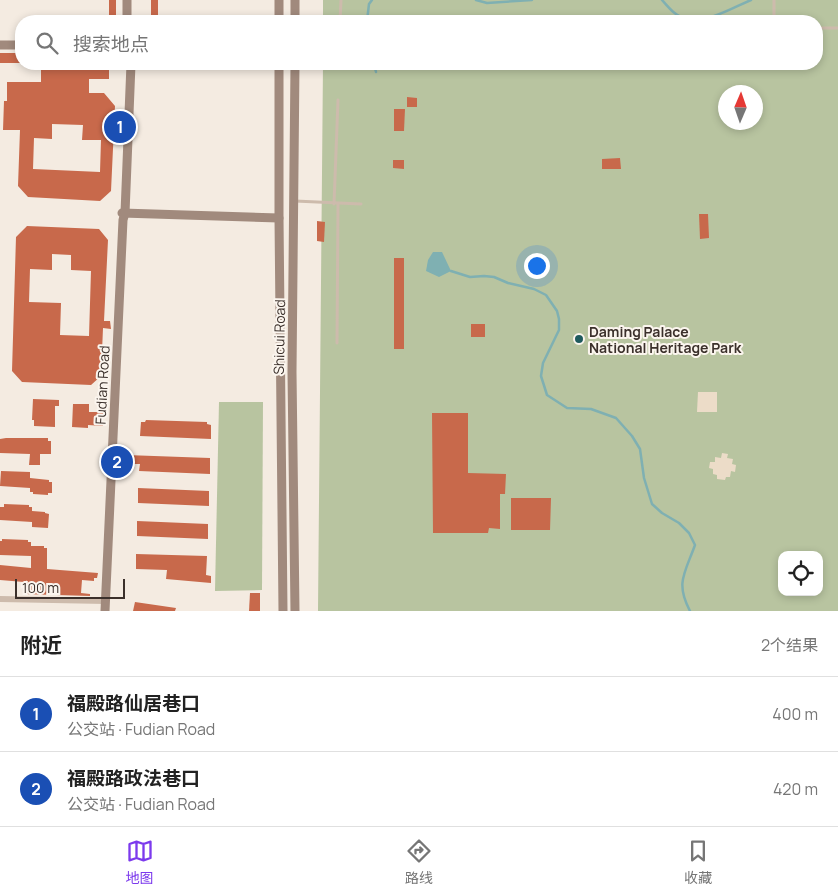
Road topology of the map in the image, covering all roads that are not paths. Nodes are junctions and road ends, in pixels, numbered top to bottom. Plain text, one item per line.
1 (127, 0) edge
2 (132, 0) edge
3 (279, 0) edge
4 (295, 0) edge
5 (341, 0) edge
6 (774, 0) edge
7 (127, 15) edge
8 (132, 15) edge
9 (279, 15) edge
10 (295, 15) edge
11 (340, 15) edge
12 (774, 15) edge
13 (823, 28) edge
14 (838, 28) edge
15 (0, 45) edge
16 (15, 45) edge
17 (127, 70) edge
18 (131, 70) edge
19 (279, 70) edge
20 (295, 70) edge
21 (338, 100) dead end
22 (294, 201) junction
23 (336, 204) junction
24 (361, 204) dead end
25 (123, 215) junction
26 (279, 218) junction
27 (337, 343) dead end
28 (0, 599) edge
29 (106, 601) junction
30 (105, 611) edge
31 (284, 611) edge
32 (295, 611) edge

1 - 7 main road
2 - 8 main road
3 - 9 main road
4 - 10 main road
5 - 11 lane
6 - 12 lane
13 - 14 lane
15 - 16 main road
17 - 25 main road, Fudian Road
18 - 25 main road, Fudian Road
19 - 26 main road, Shicui Road
20 - 22 main road, Shicui Road
21 - 23 lane
22 - 23 lane
22 - 32 main road, Shicui Road
23 - 24 lane
23 - 27 lane
25 - 26 main road
25 - 29 main road, Fudian Road
26 - 31 main road, Shicui Road
28 - 29 street
29 - 30 main road, Fudian Road

